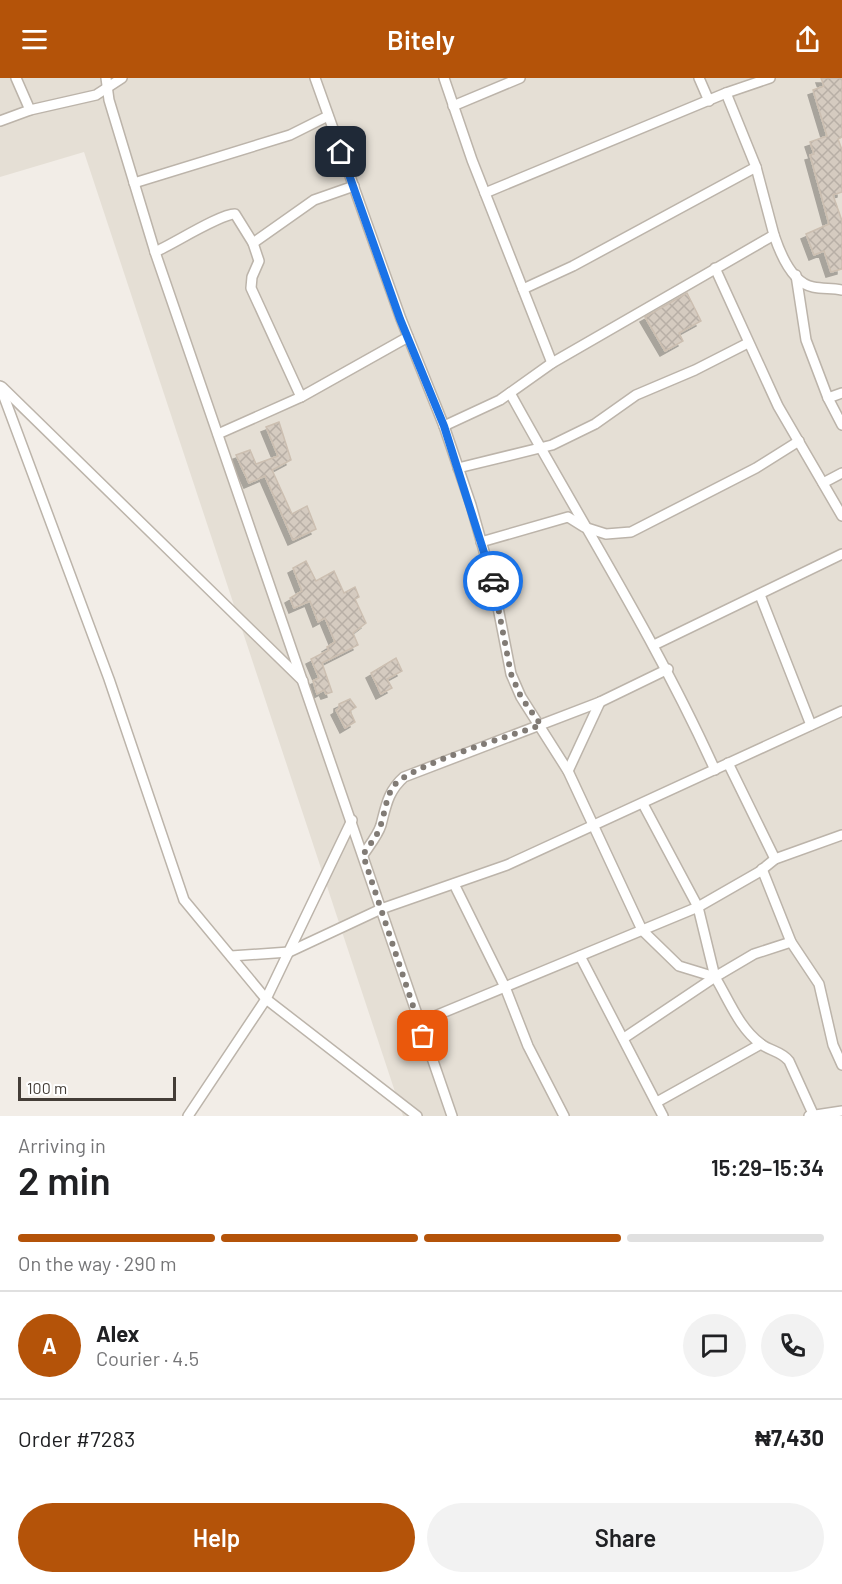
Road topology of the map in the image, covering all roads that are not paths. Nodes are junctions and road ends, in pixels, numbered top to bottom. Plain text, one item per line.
1 (16, 78) edge
2 (122, 78) edge
3 (315, 78) edge
4 (444, 78) edge
5 (520, 78) edge
6 (699, 78) edge
7 (770, 78) edge
8 (107, 82) edge
9 (726, 93) junction
10 (709, 100) junction
11 (453, 106) junction
12 (30, 110) junction
13 (328, 116) junction
14 (0, 121) edge
15 (756, 167) junction
16 (134, 183) junction
17 (354, 186) junction
18 (485, 193) junction
19 (774, 235) junction
20 (253, 243) junction
21 (155, 252) junction
22 (715, 268) junction
23 (796, 275) junction
24 (523, 289) junction
25 (842, 290) edge
26 (408, 337) junction
27 (748, 343) junction
28 (552, 363) junction
29 (0, 386) edge
30 (510, 393) junction
31 (842, 393) edge
32 (301, 397) junction
33 (828, 398) junction
34 (842, 425) edge
35 (444, 426) junction
36 (218, 434) junction
37 (799, 441) junction
38 (541, 449) junction
39 (458, 468) junction
40 (842, 473) edge
41 (823, 483) junction
42 (842, 516) edge
43 (584, 527) junction
44 (481, 542) junction
45 (842, 554) edge
46 (760, 595) junction
47 (654, 645) junction
48 (668, 669) junction
49 (305, 683) junction
50 (600, 702) junction
51 (842, 711) edge
52 (541, 725) junction
53 (811, 725) junction
54 (728, 764) junction
55 (715, 770) junction
56 (568, 771) junction
57 (643, 804) junction
58 (352, 820) junction
59 (592, 827) junction
60 (842, 835) edge
61 (363, 855) junction
62 (775, 859) junction
63 (762, 869) junction
64 (454, 884) junction
65 (698, 907) junction
66 (381, 909) junction
67 (642, 930) junction
68 (790, 942) junction
69 (289, 952) junction
70 (231, 956) junction
71 (580, 956) junction
72 (715, 977) junction
73 (505, 987) junction
74 (266, 999) junction
75 (418, 1023) junction
76 (624, 1038) junction
77 (761, 1044) junction
78 (842, 1065) edge
79 (657, 1102) junction
80 (842, 1111) edge
81 (812, 1115) edge
82 (188, 1116) edge
83 (417, 1116) edge
84 (452, 1116) edge
85 (564, 1116) edge
86 (663, 1116) edge

1 - 12 street
2 - 8 street
3 - 13 street
4 - 11 street
5 - 11 street
6 - 10 street
7 - 9 street
8 - 12 street
8 - 16 street
9 - 10 street
9 - 15 street
10 - 18 street
11 - 18 street
12 - 14 street
13 - 16 street
13 - 17 street
15 - 19 street
15 - 24 street
16 - 21 street
17 - 20 street
17 - 26 street
18 - 24 street
19 - 22 street
19 - 23 street
20 - 21 street
20 - 32 street
21 - 36 street
22 - 27 street
22 - 28 street
23 - 25 street
23 - 33 street
24 - 28 street
26 - 32 street
26 - 35 street
27 - 37 street
27 - 38 street
28 - 30 street
29 - 49 street
29 - 70 street
30 - 35 street
30 - 38 street
31 - 33 street
32 - 36 street
33 - 34 street
35 - 39 street
36 - 49 street
37 - 41 street
37 - 43 street
38 - 39 street
38 - 43 street
39 - 44 street
40 - 41 street
41 - 42 street
43 - 44 street
43 - 47 street
44 - 52 street
45 - 46 street
46 - 47 street
46 - 53 street
47 - 48 street
48 - 50 street
48 - 55 street
49 - 58 street
50 - 52 street
50 - 56 street
51 - 53 street
52 - 56 street
52 - 61 street
53 - 54 street
54 - 55 street
54 - 62 street
55 - 57 street
56 - 59 street
57 - 59 street
57 - 65 street
58 - 61 street
58 - 69 street
59 - 64 street
59 - 67 street
60 - 62 street
61 - 66 street
62 - 63 street
63 - 65 street
63 - 68 street
64 - 66 street
64 - 73 street
65 - 67 street
65 - 72 street
66 - 69 street
66 - 75 street
67 - 71 street
67 - 72 street
68 - 72 street
68 - 78 street
69 - 70 street
69 - 74 street
70 - 74 street
71 - 73 street
71 - 76 street
72 - 76 street
72 - 77 street
73 - 75 street
73 - 85 street
74 - 82 street
74 - 83 street
75 - 84 street
76 - 79 street
77 - 79 street
77 - 81 street
79 - 86 street
80 - 81 street

